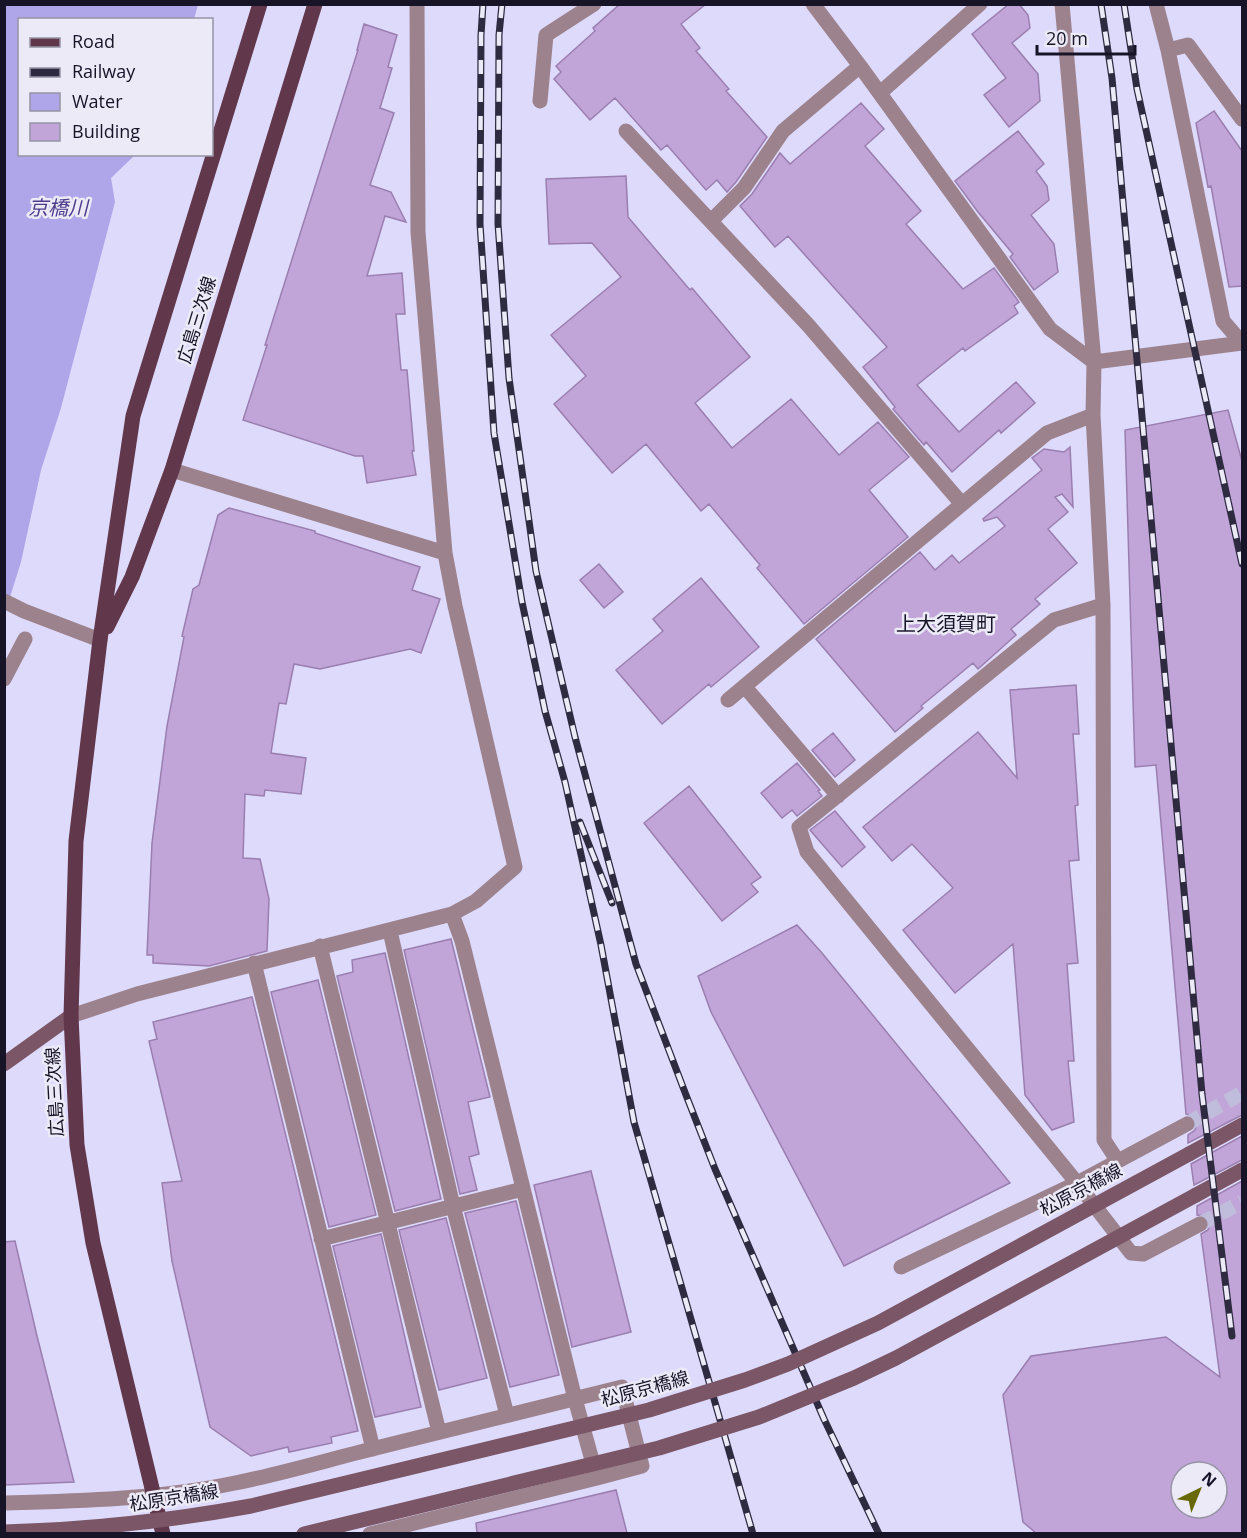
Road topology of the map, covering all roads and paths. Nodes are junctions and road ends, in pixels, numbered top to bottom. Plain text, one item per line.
1 (260, 4) edge
2 (315, 4) edge
3 (417, 4) edge
4 (594, 4) edge
5 (813, 4) edge
6 (980, 4) edge
7 (1062, 4) edge
8 (1156, 4) edge
9 (1168, 50) junction
10 (860, 66) junction
11 (880, 93) junction
12 (540, 101) dead end
13 (1242, 118) edge
14 (626, 131) dead end
15 (711, 221) junction
16 (1242, 343) edge
17 (1094, 362) junction
18 (1093, 415) junction
19 (172, 470) junction
20 (962, 504) junction
21 (445, 553) junction
22 (4, 601) edge
23 (1103, 605) junction
24 (25, 639) dead end
25 (100, 640) junction
26 (4, 679) edge
27 (745, 687) junction
28 (728, 700) dead end
29 (838, 796) junction
30 (452, 914) junction
31 (390, 931) junction
32 (320, 946) junction
33 (254, 963) junction
34 (71, 1016) junction
35 (4, 1064) edge
36 (1187, 1124) tunnel mouth
37 (1242, 1125) edge
38 (1118, 1160) junction
39 (1242, 1170) edge
40 (1077, 1183) junction
41 (523, 1189) junction
42 (453, 1206) junction
43 (388, 1223) junction
44 (1200, 1224) tunnel mouth
45 (321, 1239) junction
46 (901, 1267) dead end
47 (575, 1399) junction
48 (507, 1415) junction
49 (440, 1432) junction
50 (373, 1449) junction
51 (597, 1478) junction
52 (153, 1494) junction
53 (4, 1503) edge
54 (4, 1532) edge
55 (163, 1533) edge
56 (304, 1533) edge
57 (370, 1533) edge

1 - 25 main road, 広島三次線
2 - 19 main road, 広島三次線
3 - 21 street
4 - 12 street
5 - 10 street
6 - 11 street
7 - 17 street
8 - 9 street
9 - 13 street
9 - 16 street
10 - 11 street
10 - 15 street
11 - 17 street
14 - 15 street
15 - 20 street
16 - 17 street
17 - 18 street
18 - 20 street
18 - 23 street
19 - 21 street
19 - 25 main road, 広島三次線
20 - 27 street
21 - 30 street
22 - 25 street
23 - 29 street
23 - 38 street
24 - 26 street
25 - 34 main road, 広島三次線
27 - 28 street
27 - 29 street
29 - 40 street
30 - 31 street
30 - 41 street
31 - 32 street
31 - 42 street
32 - 33 street
32 - 43 street
33 - 34 street
33 - 45 street
34 - 35 street
34 - 52 main road, 広島三次線
36 - 38 street
37 - 54 street, 松原京橋線, bridge
38 - 40 street
39 - 56 street, bridge
40 - 44 street
40 - 46 street
41 - 42 street
41 - 47 street
42 - 43 street
42 - 48 street
43 - 45 street
43 - 49 street
45 - 50 street
47 - 48 street
47 - 51 street
47 - 51 street
48 - 49 street
49 - 50 street
50 - 52 street
51 - 57 street
52 - 53 street
52 - 55 main road, 広島三次線

